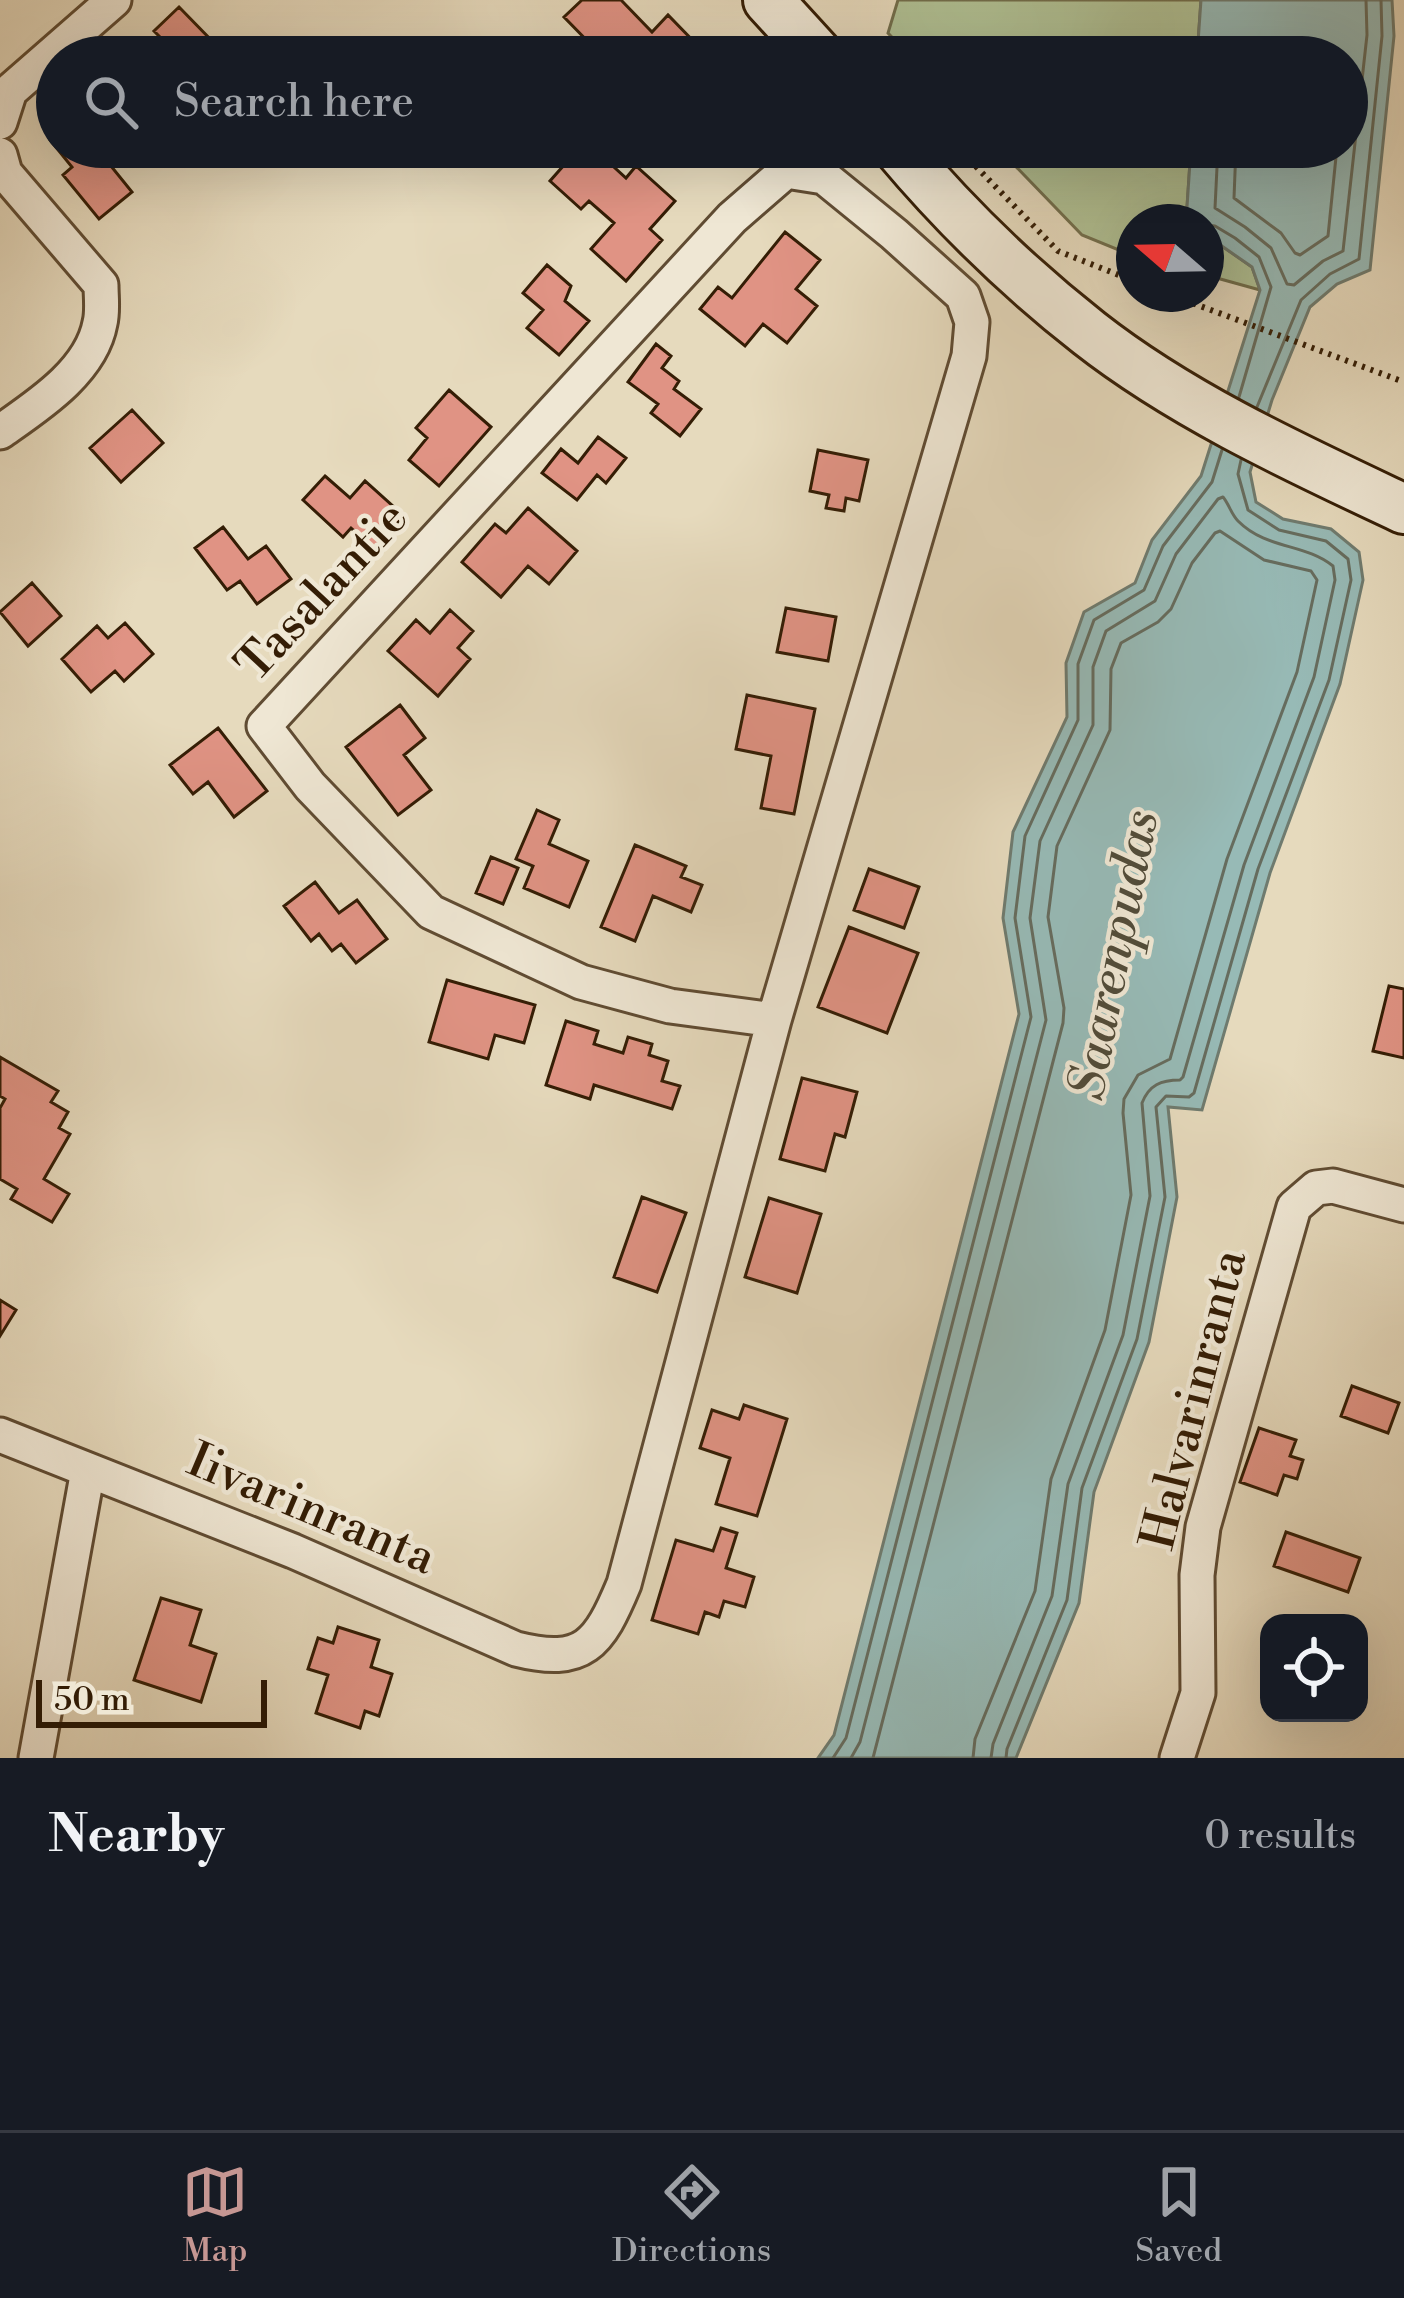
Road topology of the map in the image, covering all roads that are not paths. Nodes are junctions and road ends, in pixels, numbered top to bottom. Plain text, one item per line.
1 (114, 0) edge
2 (767, 0) edge
3 (73, 36) edge
4 (800, 36) edge
5 (36, 68) edge
6 (0, 122) edge
7 (0, 155) edge
8 (914, 168) edge
9 (932, 189) junction
10 (894, 234) junction
11 (0, 432) edge
12 (1404, 509) edge
13 (775, 1020) junction
14 (1404, 1204) edge
15 (0, 1435) edge
16 (88, 1470) junction
17 (586, 1648) joint
18 (36, 1758) edge
19 (1177, 1758) edge

1 - 3 street
2 - 4 main road
5 - 6 street
7 - 11 street
8 - 9 main road
9 - 10 street
9 - 12 main road
10 - 13 street, Tasalantie
10 - 13 street, Tasalantie
13 - 17 street, Tasalantie
14 - 19 street, Halvarinranta
15 - 16 street, Iivarinranta
16 - 17 street, Iivarinranta
16 - 18 street

